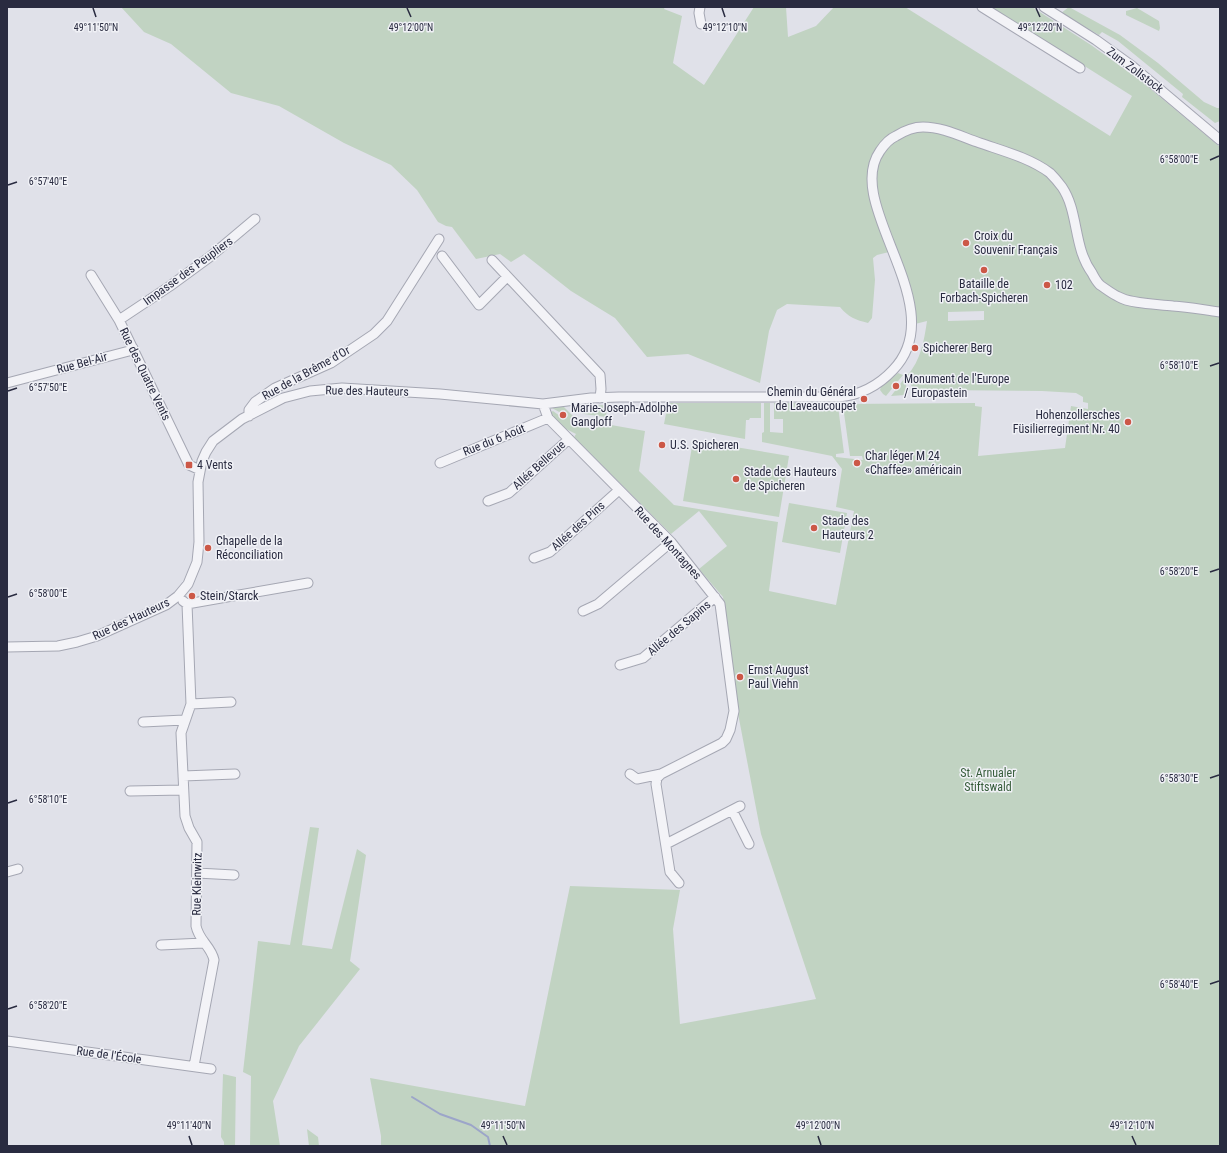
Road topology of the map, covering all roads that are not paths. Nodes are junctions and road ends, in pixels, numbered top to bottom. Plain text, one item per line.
1 (700, 7) edge
2 (982, 7) edge
3 (1044, 7) edge
4 (701, 24) dead end
5 (1080, 68) dead end
6 (1220, 140) edge
7 (255, 219) dead end
8 (439, 239) dead end
9 (442, 256) dead end
10 (492, 260) dead end
11 (91, 275) dead end
12 (507, 277) junction
13 (1220, 312) edge
14 (118, 320) junction
15 (133, 348) junction
16 (7, 384) edge
17 (595, 398) junction
18 (543, 404) junction
19 (249, 416) junction
20 (548, 418) junction
21 (569, 439) junction
22 (440, 463) dead end
23 (200, 470) junction
24 (619, 490) junction
25 (488, 501) dead end
26 (670, 542) junction
27 (534, 558) dead end
28 (308, 583) dead end
29 (178, 596) junction
30 (715, 597) junction
31 (187, 604) junction
32 (583, 611) dead end
33 (7, 648) edge
34 (620, 665) dead end
35 (231, 702) dead end
36 (191, 704) junction
37 (184, 720) junction
38 (143, 722) dead end
39 (234, 774) dead end
40 (630, 774) dead end
41 (661, 774) junction
42 (183, 776) junction
43 (184, 790) junction
44 (130, 791) dead end
45 (666, 844) junction
46 (749, 844) dead end
47 (18, 869) dead end
48 (7, 872) edge
49 (197, 873) junction
50 (234, 875) dead end
51 (679, 883) dead end
52 (203, 942) junction
53 (162, 945) dead end
54 (7, 1041) edge
55 (194, 1066) junction
56 (211, 1068) dead end

1 - 4 street
2 - 5 street
3 - 6 street, Zum Zollstock
7 - 14 street, Impasse des Peupliers
8 - 19 street, Rue de la Brême d'Or
9 - 12 street
10 - 12 street
11 - 14 street, Rue des Quatre Vents
12 - 17 street
13 - 17 street, Rue des Hauteurs
14 - 15 street, Rue des Quatre Vents
15 - 16 street, Rue Bel-Air
15 - 23 street, Rue des Quatre Vents
17 - 18 street, Rue des Hauteurs
18 - 19 street, Rue des Hauteurs
18 - 20 street, Rue des Montagnes
19 - 23 street, Rue des Hauteurs
20 - 21 street, Rue des Montagnes
20 - 22 street, Rue du 6 Août
21 - 24 street, Rue des Montagnes
21 - 25 street, Allée Bellevue
23 - 29 street, Rue des Hauteurs
24 - 26 street, Rue des Montagnes
24 - 27 street, Allée des Pins
26 - 30 street, Rue des Montagnes
26 - 32 street
28 - 31 street
29 - 31 street
29 - 33 street, Rue des Hauteurs
30 - 34 street, Allée des Sapins
30 - 41 street, Rue des Montagnes
31 - 36 street, Rue Kleinwitz
35 - 36 street
36 - 37 street, Rue Kleinwitz
37 - 38 street
37 - 42 street, Rue Kleinwitz
39 - 42 street
40 - 41 street, Rue des Montagnes
41 - 45 street
42 - 43 street, Rue Kleinwitz
43 - 44 street
43 - 49 street, Rue Kleinwitz
45 - 46 street
45 - 51 street
47 - 48 street
49 - 50 street
49 - 52 street, Rue Kleinwitz
52 - 53 street
52 - 55 street, Rue Kleinwitz
54 - 55 street, Rue de l'École
55 - 56 street, Rue de l'École

